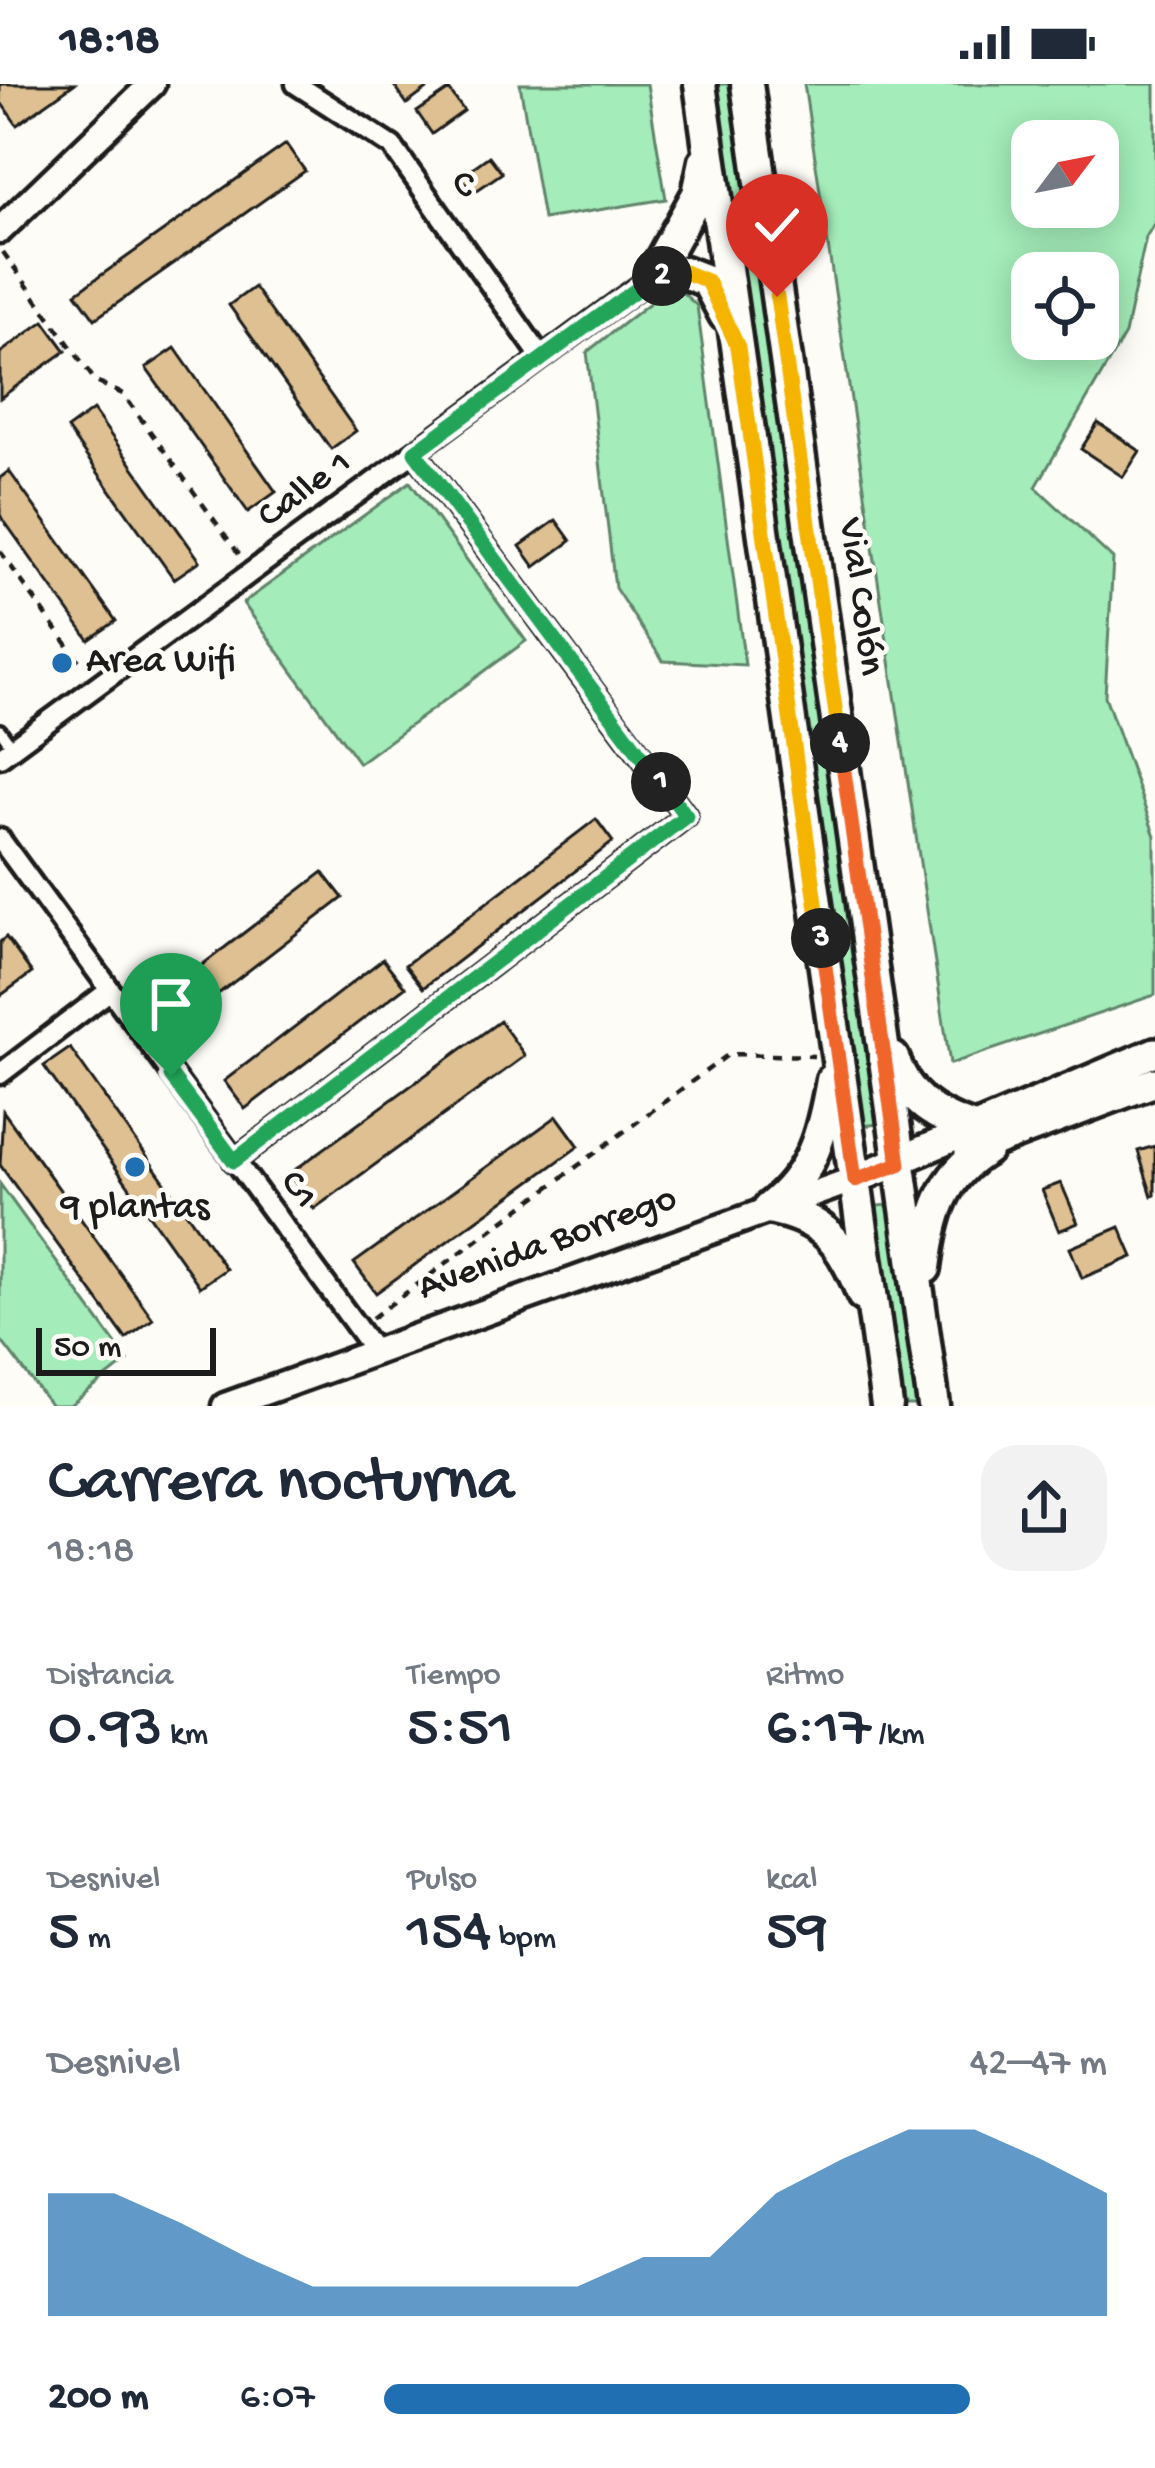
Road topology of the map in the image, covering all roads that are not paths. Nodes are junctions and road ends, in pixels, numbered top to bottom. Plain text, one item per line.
1 (152, 84) edge
2 (296, 84) edge
3 (700, 84) edge
4 (747, 84) edge
5 (709, 144) junction
6 (0, 230) edge
7 (652, 278) junction
8 (738, 347) junction
9 (542, 358) junction
10 (415, 452) junction
11 (0, 730) edge
12 (7, 753) edge
13 (0, 838) edge
14 (109, 991) junction
15 (879, 1019) junction
16 (1155, 1052) edge
17 (829, 1053) junction
18 (0, 1074) edge
19 (1155, 1082) edge
20 (978, 1138) junction
21 (234, 1161) junction
22 (899, 1164) junction
23 (855, 1180) junction
24 (769, 1208) junction
25 (920, 1310) junction
26 (876, 1324) junction
27 (374, 1349) junction
28 (225, 1406) edge
29 (887, 1406) edge
30 (934, 1406) edge

1 - 6 street
2 - 9 street, C
3 - 5 main road
4 - 15 main road, Vial Colón
5 - 7 main road
5 - 8 main road
7 - 8 main road
7 - 9 street, Calle 1
8 - 17 main road
9 - 10 street, Calle 1
10 - 12 street, Calle 1
10 - 21 street
11 - 12 lane
13 - 14 street, C1
14 - 18 street
14 - 21 street, C1
15 - 20 main road
15 - 22 main road, Vial Colón
16 - 20 main road, Avenida Borrego
17 - 23 main road
17 - 24 main road
19 - 20 main road, Avenida Borrego
20 - 22 main road, Avenida Borrego
20 - 25 main road
21 - 27 street, C1
22 - 23 main road, Avenida Borrego
22 - 25 main road, Vial Colón
23 - 24 street, Avenida Borrego
23 - 26 main road
24 - 26 main road
24 - 27 street, Avenida Borrego
25 - 30 main road, Vial Colón
26 - 29 main road
27 - 28 street, Avenida Borrego

